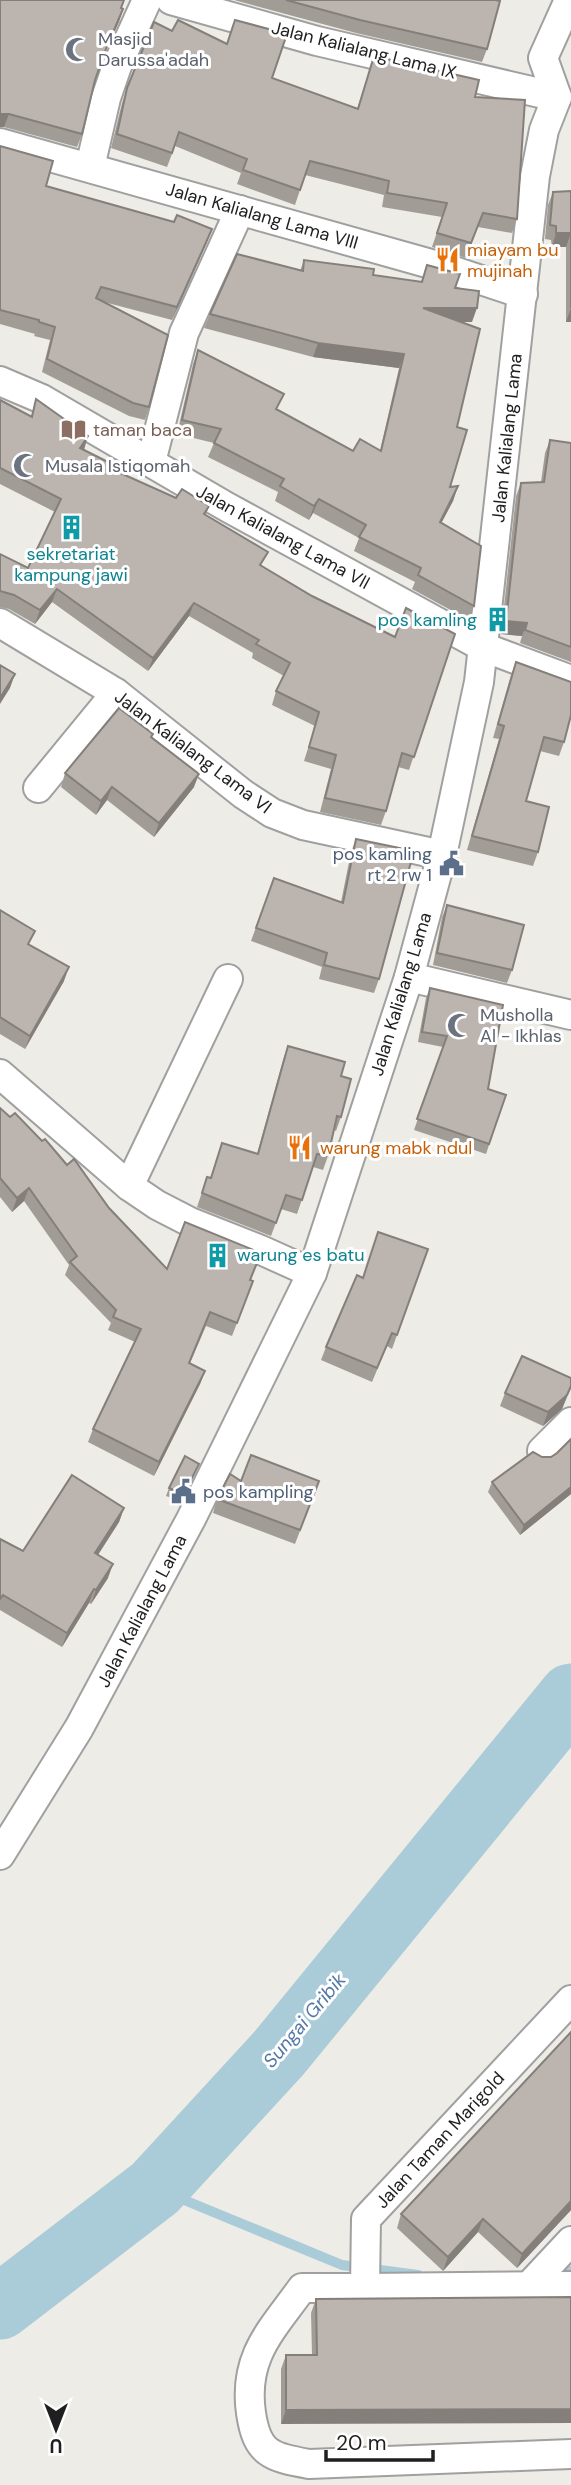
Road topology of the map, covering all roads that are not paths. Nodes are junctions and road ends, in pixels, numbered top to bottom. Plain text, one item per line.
1 (147, 0) edge
2 (171, 0) edge
3 (569, 0) edge
4 (557, 97) junction
5 (0, 143) edge
6 (90, 167) junction
7 (240, 210) junction
8 (523, 294) junction
9 (0, 381) edge
10 (151, 462) junction
11 (0, 622) edge
12 (483, 647) junction
13 (571, 680) edge
14 (116, 693) junction
15 (38, 788) dead end
16 (442, 855) junction
17 (409, 977) junction
18 (228, 979) dead end
19 (571, 1015) edge
20 (0, 1074) edge
21 (129, 1186) junction
22 (312, 1273) junction
23 (571, 1422) edge
24 (541, 1451) dead end
25 (0, 1855) edge
26 (571, 2000) edge
27 (571, 2241) edge
28 (538, 2277) junction
29 (364, 2284) junction
30 (571, 2286) edge
31 (571, 2454) edge
32 (308, 2474) edge

1 - 6 street
2 - 4 street, Jalan Kalialang Lama IX
3 - 4 street
4 - 8 street, Jalan Kalialang Lama
5 - 6 street, Jalan Kalialang Lama VIII
6 - 7 street, Jalan Kalialang Lama VIII
7 - 8 street, Jalan Kalialang Lama VIII
7 - 10 street
8 - 12 street, Jalan Kalialang Lama
9 - 10 street, Jalan Kalialang Lama VII
10 - 12 street, Jalan Kalialang Lama VII
11 - 14 street, Jalan Kalialang Lama VI
12 - 13 street, Jalan Kalialang Lama VII
12 - 16 street, Jalan Kalialang Lama
14 - 15 street
14 - 16 street, Jalan Kalialang Lama VI
16 - 17 street, Jalan Kalialang Lama
17 - 19 street
17 - 22 street, Jalan Kalialang Lama
18 - 21 street
20 - 21 street
21 - 22 street
22 - 25 street, Jalan Kalialang Lama
23 - 24 street
26 - 29 street, Jalan Taman Marigold
27 - 28 street
28 - 29 street
28 - 30 street
29 - 32 street
31 - 32 street

